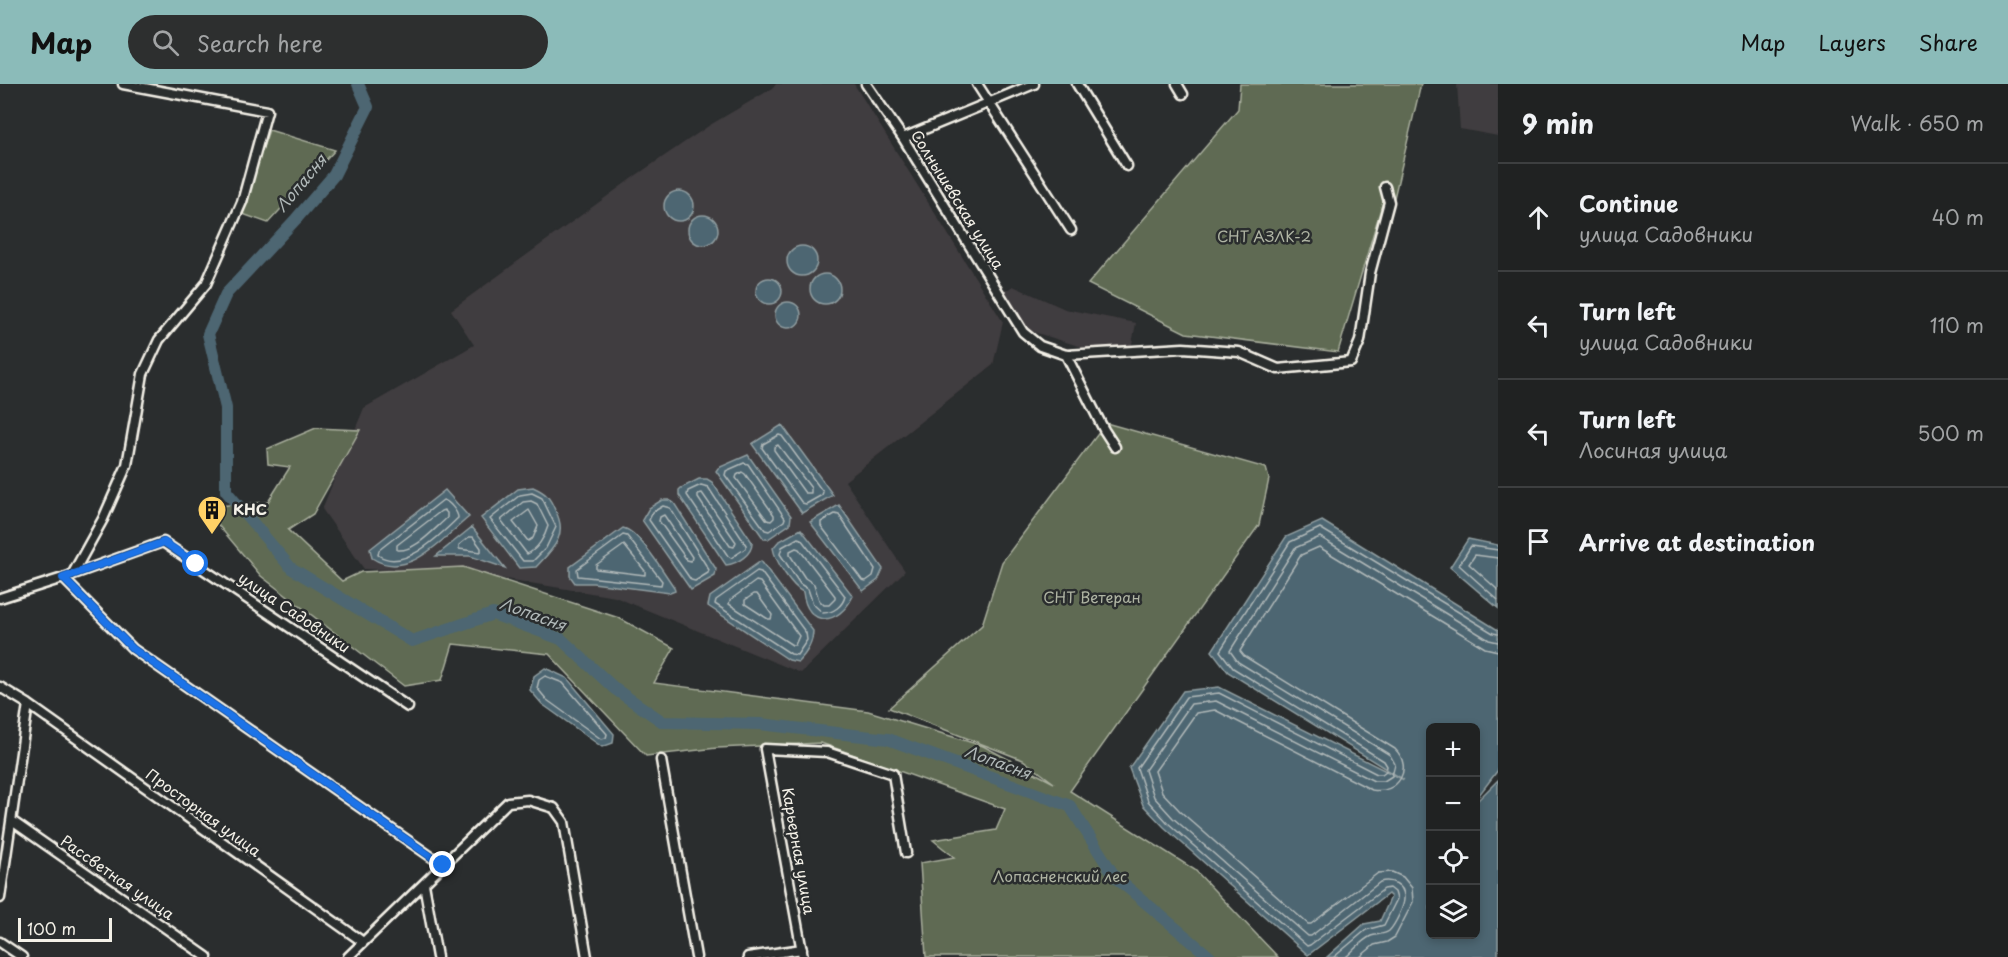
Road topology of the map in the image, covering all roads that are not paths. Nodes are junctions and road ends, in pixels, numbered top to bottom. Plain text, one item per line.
1 (123, 84) edge
2 (866, 84) edge
3 (977, 84) edge
4 (1034, 84) edge
5 (1077, 84) edge
6 (1177, 84) edge
7 (1184, 94) dead end
8 (988, 102) junction
9 (903, 138) junction
10 (1127, 166) dead end
11 (1385, 187) dead end
12 (1071, 230) dead end
13 (1066, 355) junction
14 (1116, 447) dead end
15 (72, 575) junction
16 (63, 578) junction
17 (0, 598) edge
18 (0, 687) edge
19 (28, 704) junction
20 (408, 707) dead end
21 (661, 760) dead end
22 (12, 821) junction
23 (906, 853) dead end
24 (443, 865) junction
25 (424, 884) junction
26 (0, 898) edge
27 (0, 942) edge
28 (363, 942) junction
29 (803, 953) edge
30 (22, 957) edge
31 (207, 957) edge
32 (348, 957) edge
33 (437, 957) edge
34 (587, 957) edge
35 (696, 957) edge
36 (748, 957) edge

1 - 15 street
2 - 9 street, Солнышевская улица
3 - 8 street
4 - 8 street
5 - 10 street
6 - 7 street
8 - 9 street
8 - 12 street
9 - 13 street, Солнышевская улица
11 - 13 street
13 - 14 street
15 - 16 street, улица Садовники
15 - 20 street, улица Садовники
16 - 17 street, улица Садовники
16 - 24 street
18 - 19 street, Просторная улица
19 - 22 street
19 - 28 street, Просторная улица
21 - 35 street
22 - 26 street
22 - 31 street, Рассветная улица
23 - 29 street, Карьерная улица
24 - 25 street
24 - 34 street
25 - 28 street
25 - 33 street
27 - 30 street
28 - 32 street
29 - 36 street

